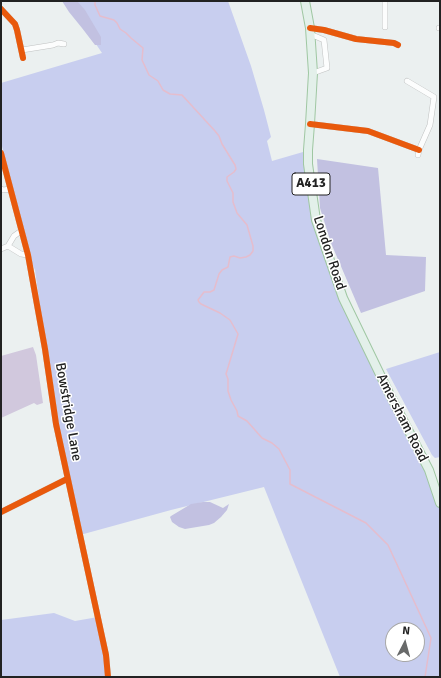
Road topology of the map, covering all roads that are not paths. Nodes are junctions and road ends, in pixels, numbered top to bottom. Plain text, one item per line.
1 (305, 1) edge
2 (385, 1) edge
3 (1, 9) edge
4 (385, 27) dead end
5 (310, 31) junction
6 (64, 44) dead end
7 (398, 45) dead end
8 (22, 50) junction
9 (23, 58) dead end
10 (313, 73) junction
11 (407, 81) dead end
12 (310, 124) junction
13 (1, 153) edge
14 (1, 189) edge
15 (10, 189) junction
16 (21, 231) junction
17 (8, 246) junction
18 (1, 249) edge
19 (28, 255) junction
20 (371, 356) joint
21 (67, 479) junction
22 (440, 503) edge
23 (1, 512) edge
24 (108, 677) edge

1 - 5 highway, London Road / A413
2 - 4 street
3 - 8 street
5 - 7 street
5 - 10 highway, London Road / A413
5 - 10 street
6 - 8 street
8 - 9 street
10 - 12 highway, London Road / A413
11 - 12 street
12 - 20 highway, London Road / A413
13 - 15 street, Bowstridge Lane
14 - 15 street
15 - 16 street, Bowstridge Lane
16 - 17 street
16 - 19 street, Bowstridge Lane
17 - 18 street
17 - 19 street
19 - 21 street, Bowstridge Lane
20 - 22 highway, Amersham Road / A413
21 - 23 street
21 - 24 street, Bowstridge Lane

